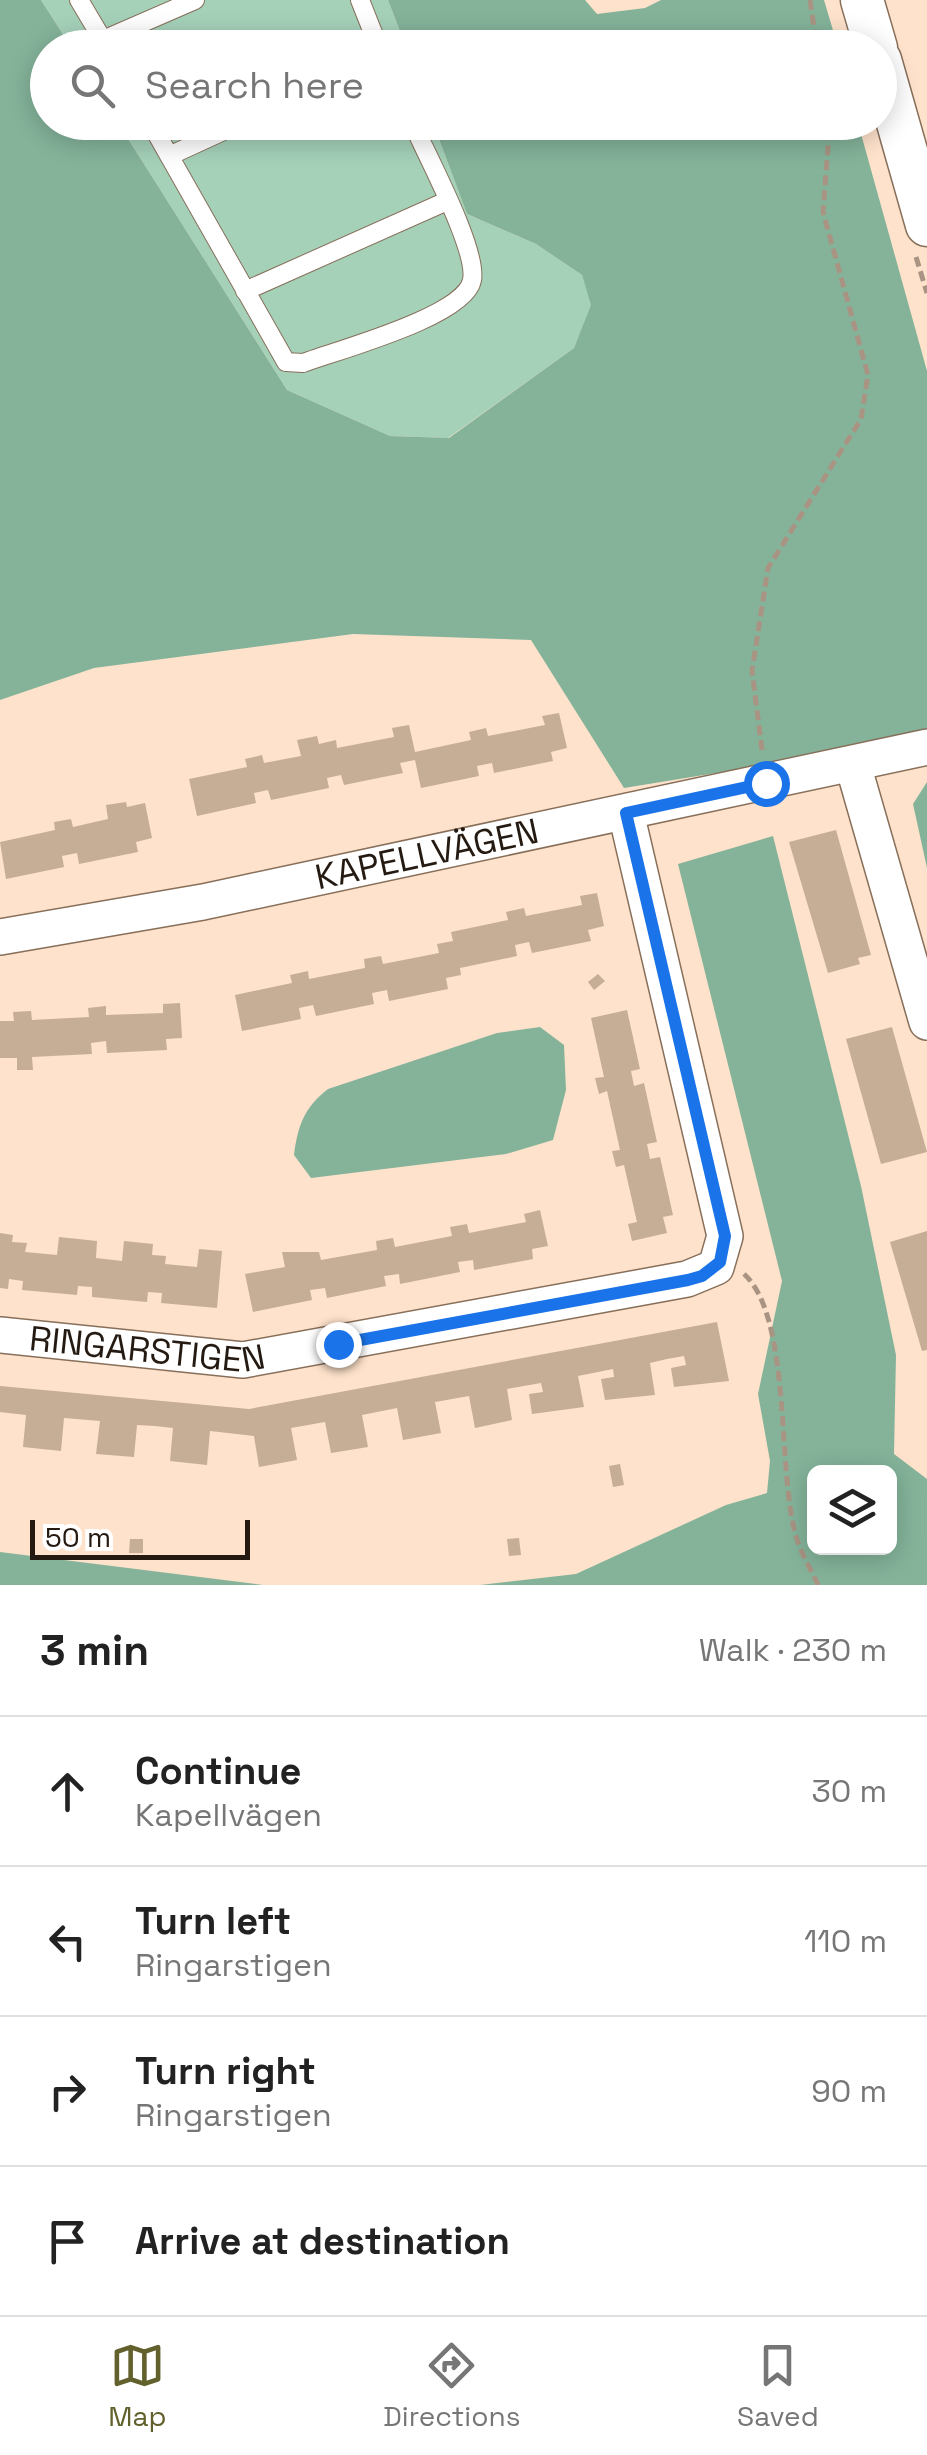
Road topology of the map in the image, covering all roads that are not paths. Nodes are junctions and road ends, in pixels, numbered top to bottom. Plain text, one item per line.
1 (80, 0) edge
2 (195, 0) edge
3 (360, 0) edge
4 (862, 0) edge
5 (97, 30) edge
6 (134, 30) edge
7 (372, 30) edge
8 (871, 30) edge
9 (897, 120) edge
10 (160, 140) edge
11 (203, 140) edge
12 (420, 140) edge
13 (168, 156) junction
14 (447, 201) junction
15 (927, 225) edge
16 (246, 291) junction
17 (927, 747) edge
18 (853, 765) junction
19 (626, 813) junction
20 (0, 938) edge
21 (927, 1022) edge
22 (0, 1335) edge

1 - 5 lane
2 - 6 lane
3 - 7 lane
4 - 8 street
9 - 15 street
10 - 13 lane
11 - 13 lane
12 - 14 lane
13 - 16 lane
14 - 16 lane
14 - 16 lane
17 - 18 street, KAPELLVÄGEN
18 - 19 street, KAPELLVÄGEN
18 - 21 street
19 - 20 street, KAPELLVÄGEN
19 - 22 street, RINGARSTIGEN

